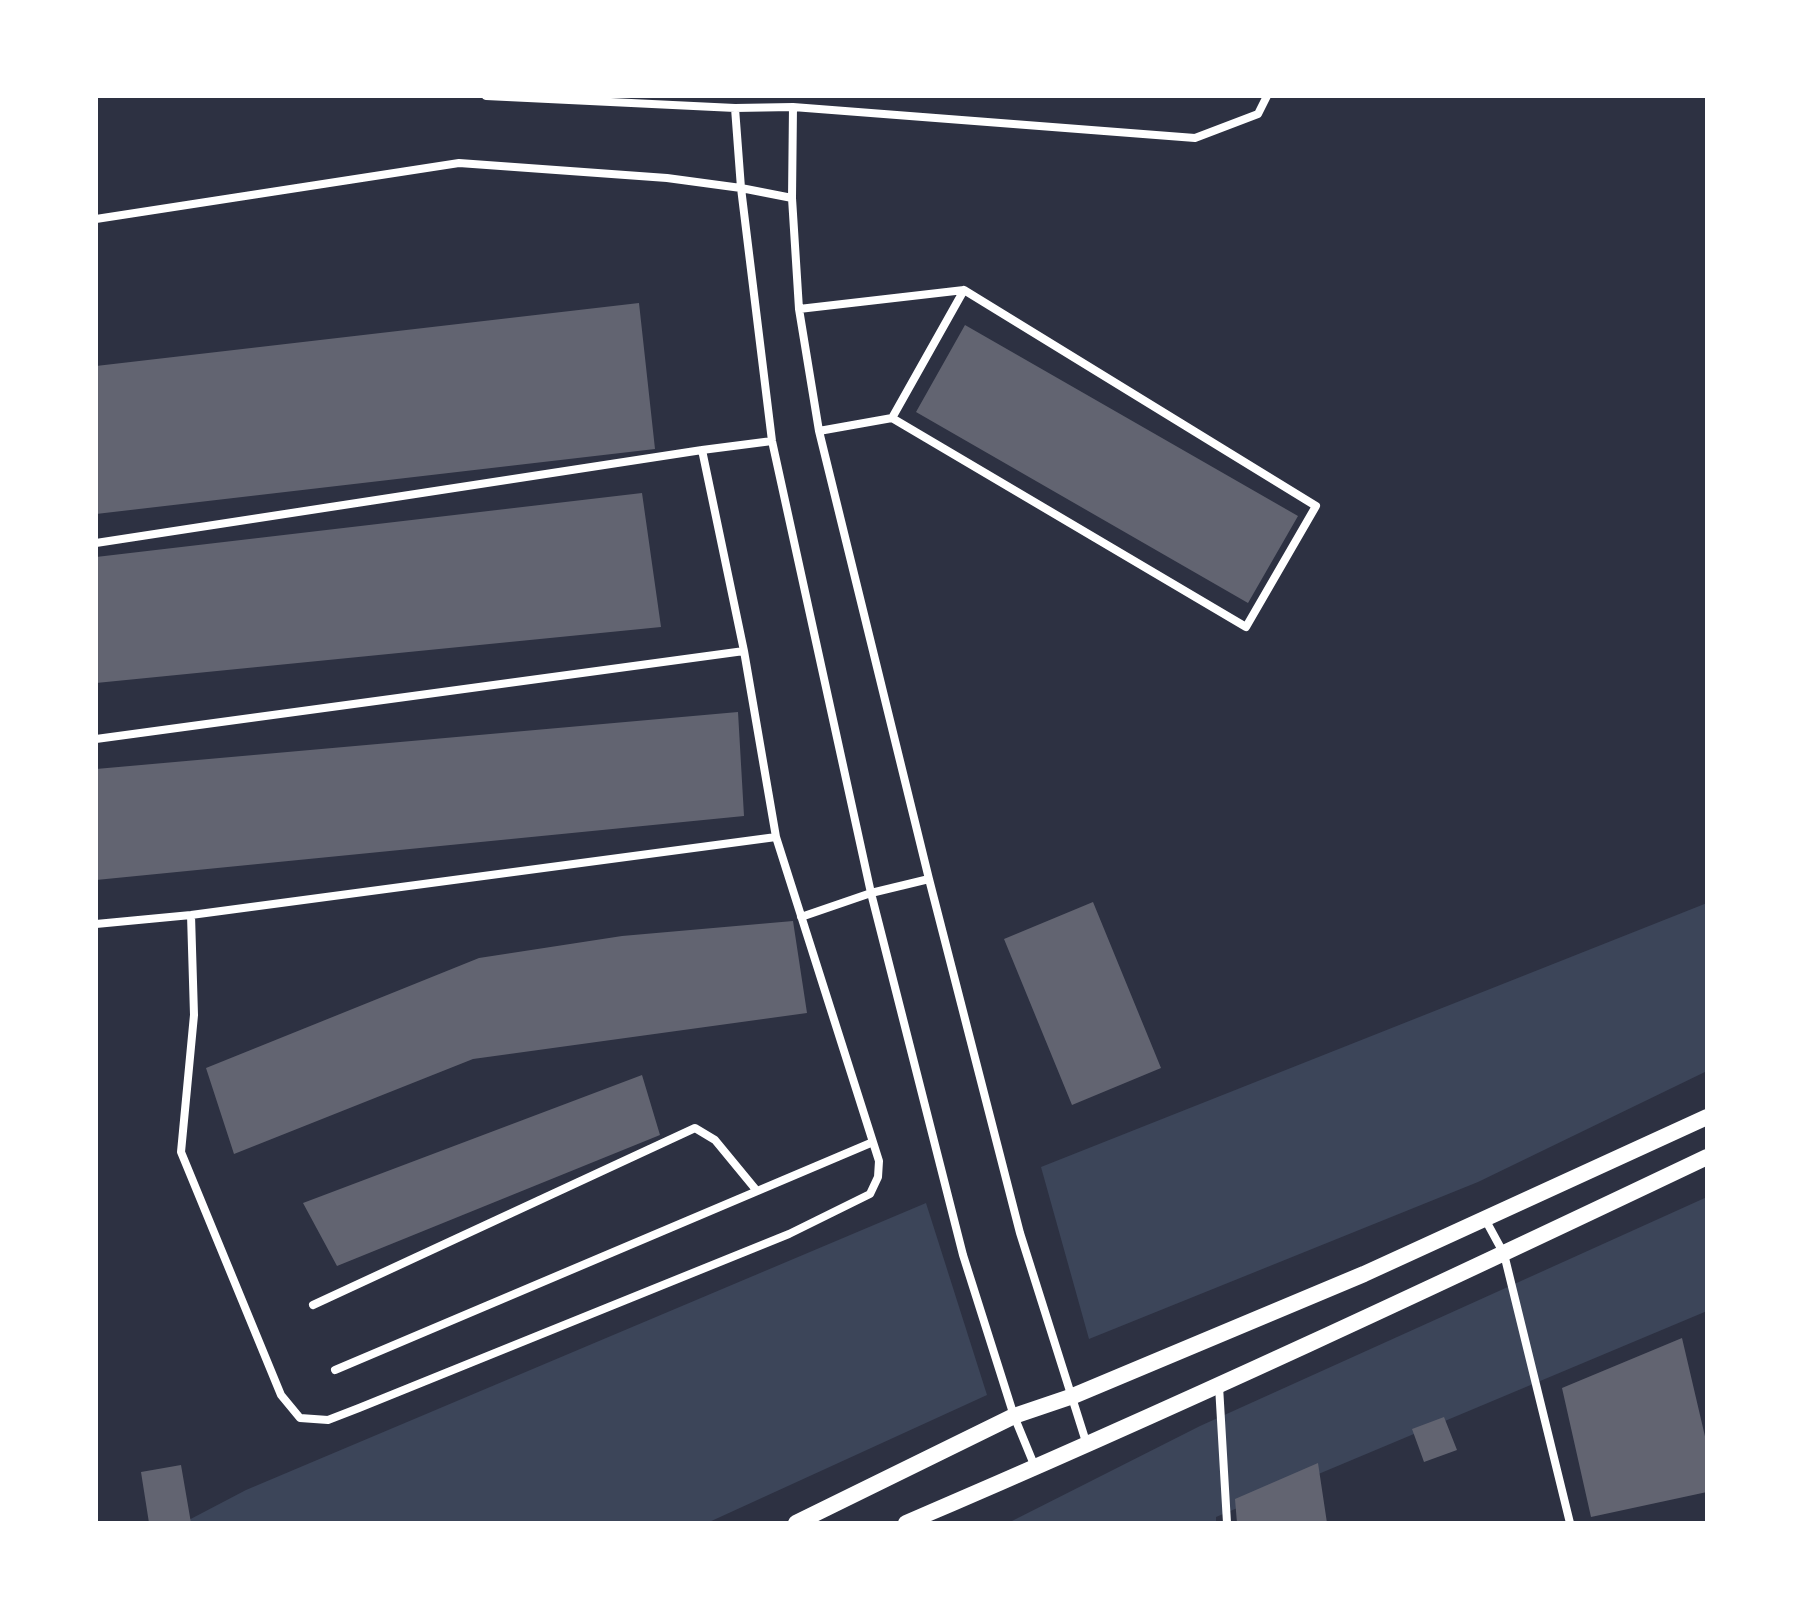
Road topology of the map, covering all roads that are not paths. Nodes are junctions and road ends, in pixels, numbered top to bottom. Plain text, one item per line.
1 (486, 96) edge
2 (1267, 96) edge
3 (793, 107) junction
4 (735, 108) junction
5 (741, 188) junction
6 (792, 198) junction
7 (96, 219) edge
8 (964, 290) junction
9 (799, 309) junction
10 (892, 418) junction
11 (819, 431) junction
12 (772, 441) junction
13 (702, 450) junction
14 (96, 543) edge
15 (744, 651) junction
16 (96, 739) edge
17 (776, 837) junction
18 (929, 879) junction
19 (871, 893) junction
20 (191, 915) junction
21 (801, 917) junction
22 (96, 924) edge
23 (1707, 1117) edge
24 (873, 1142) junction
25 (1707, 1157) edge
26 (757, 1191) junction
27 (1484, 1219) junction
28 (1504, 1254) junction
29 (313, 1305) dead end
30 (335, 1370) dead end
31 (1219, 1386) junction
32 (1073, 1396) junction
33 (1014, 1416) junction
34 (1087, 1445) junction
35 (1035, 1468) junction
36 (796, 1523) edge
37 (906, 1523) edge
38 (1227, 1523) edge
39 (1570, 1523) edge

1 - 4 street
2 - 3 street
3 - 4 street
3 - 6 street
4 - 5 street
5 - 6 street
5 - 7 street
5 - 12 street
6 - 9 street
8 - 9 street
8 - 10 street
8 - 10 street
9 - 11 street
10 - 11 street
11 - 18 street
12 - 13 street
12 - 19 street
13 - 14 street
13 - 15 street
15 - 16 street
15 - 17 street
17 - 20 street
17 - 21 street
18 - 19 street
18 - 32 street
19 - 21 street
19 - 33 street
20 - 22 street
20 - 24 street
21 - 24 street
23 - 27 main road
24 - 26 street
25 - 28 main road
26 - 29 street
26 - 30 street
27 - 28 street
27 - 32 main road
28 - 31 main road
28 - 39 street
31 - 34 main road
31 - 38 street
32 - 33 main road
32 - 34 street
33 - 35 street
33 - 36 main road
34 - 35 main road
35 - 37 main road

